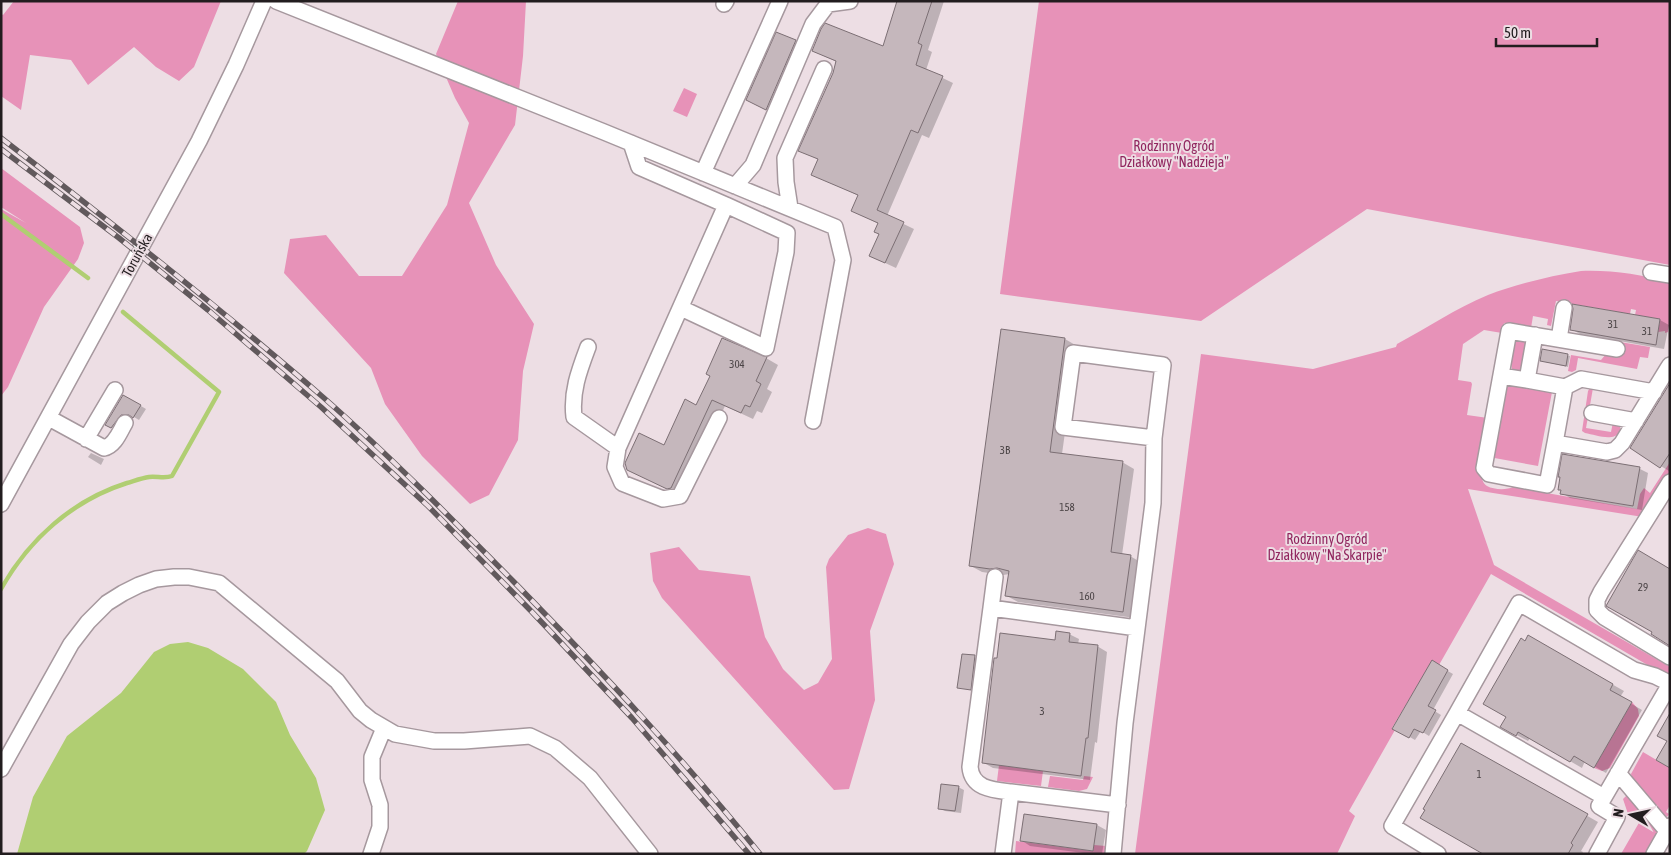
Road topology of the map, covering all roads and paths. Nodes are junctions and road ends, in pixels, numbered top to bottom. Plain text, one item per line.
1 (264, 1) edge
2 (276, 1) edge
3 (780, 1) edge
4 (850, 1) edge
5 (827, 3) edge
6 (824, 69) dead end
7 (631, 143) junction
8 (703, 173) junction
9 (735, 186) junction
10 (726, 205) junction
11 (790, 208) junction
12 (1651, 272) dead end
13 (1670, 275) edge
14 (681, 308) junction
15 (1564, 308) dead end
16 (1535, 335) junction
17 (1558, 339) junction
18 (588, 348) dead end
19 (1617, 349) dead end
20 (1670, 365) edge
21 (1501, 376) junction
22 (1527, 380) junction
23 (1565, 387) junction
24 (114, 390) dead end
25 (1654, 392) junction
26 (1592, 413) dead end
27 (49, 418) junction
28 (719, 418) dead end
29 (813, 421) dead end
30 (1636, 421) junction
31 (125, 423) dead end
32 (1154, 438) junction
33 (86, 439) junction
34 (1555, 443) junction
35 (618, 448) junction
36 (1670, 482) edge
37 (1, 504) edge
38 (995, 577) dead end
39 (991, 608) junction
40 (1137, 628) junction
41 (1670, 657) edge
42 (1670, 684) edge
43 (1457, 714) junction
44 (384, 728) junction
45 (1, 769) edge
46 (1618, 773) junction
47 (1011, 792) junction
48 (1604, 797) junction
49 (1118, 805) junction
50 (1668, 829) edge
51 (371, 854) edge
52 (650, 854) edge
53 (1003, 854) edge
54 (1113, 854) edge
55 (1438, 854) edge
56 (1597, 854) edge
57 (1654, 854) edge

1 - 27 street, Toruńska
2 - 7 street
3 - 8 street
4 - 5 street
5 - 9 street
6 - 11 street
7 - 8 street
7 - 10 street
8 - 9 street
9 - 11 street
10 - 14 street
10 - 14 street
11 - 29 street
12 - 13 street
14 - 35 street
15 - 17 street
16 - 17 street
16 - 21 street
16 - 22 street
17 - 19 street
18 - 35 street
20 - 25 street
21 - 22 street
21 - 34 street
22 - 23 street
23 - 25 street
23 - 34 street
24 - 33 street
25 - 30 street
26 - 30 street
27 - 33 street
27 - 37 street, Toruńska
28 - 35 street
30 - 34 street
31 - 33 street
32 - 32 street
32 - 40 street
36 - 41 street
38 - 39 street
39 - 40 street
39 - 47 street
40 - 49 street
42 - 43 street
42 - 46 street
43 - 48 street
43 - 55 street
44 - 45 street
44 - 51 street
44 - 52 street
46 - 48 street
46 - 50 street
47 - 49 street
47 - 53 street
48 - 56 street
49 - 54 street
50 - 57 street

